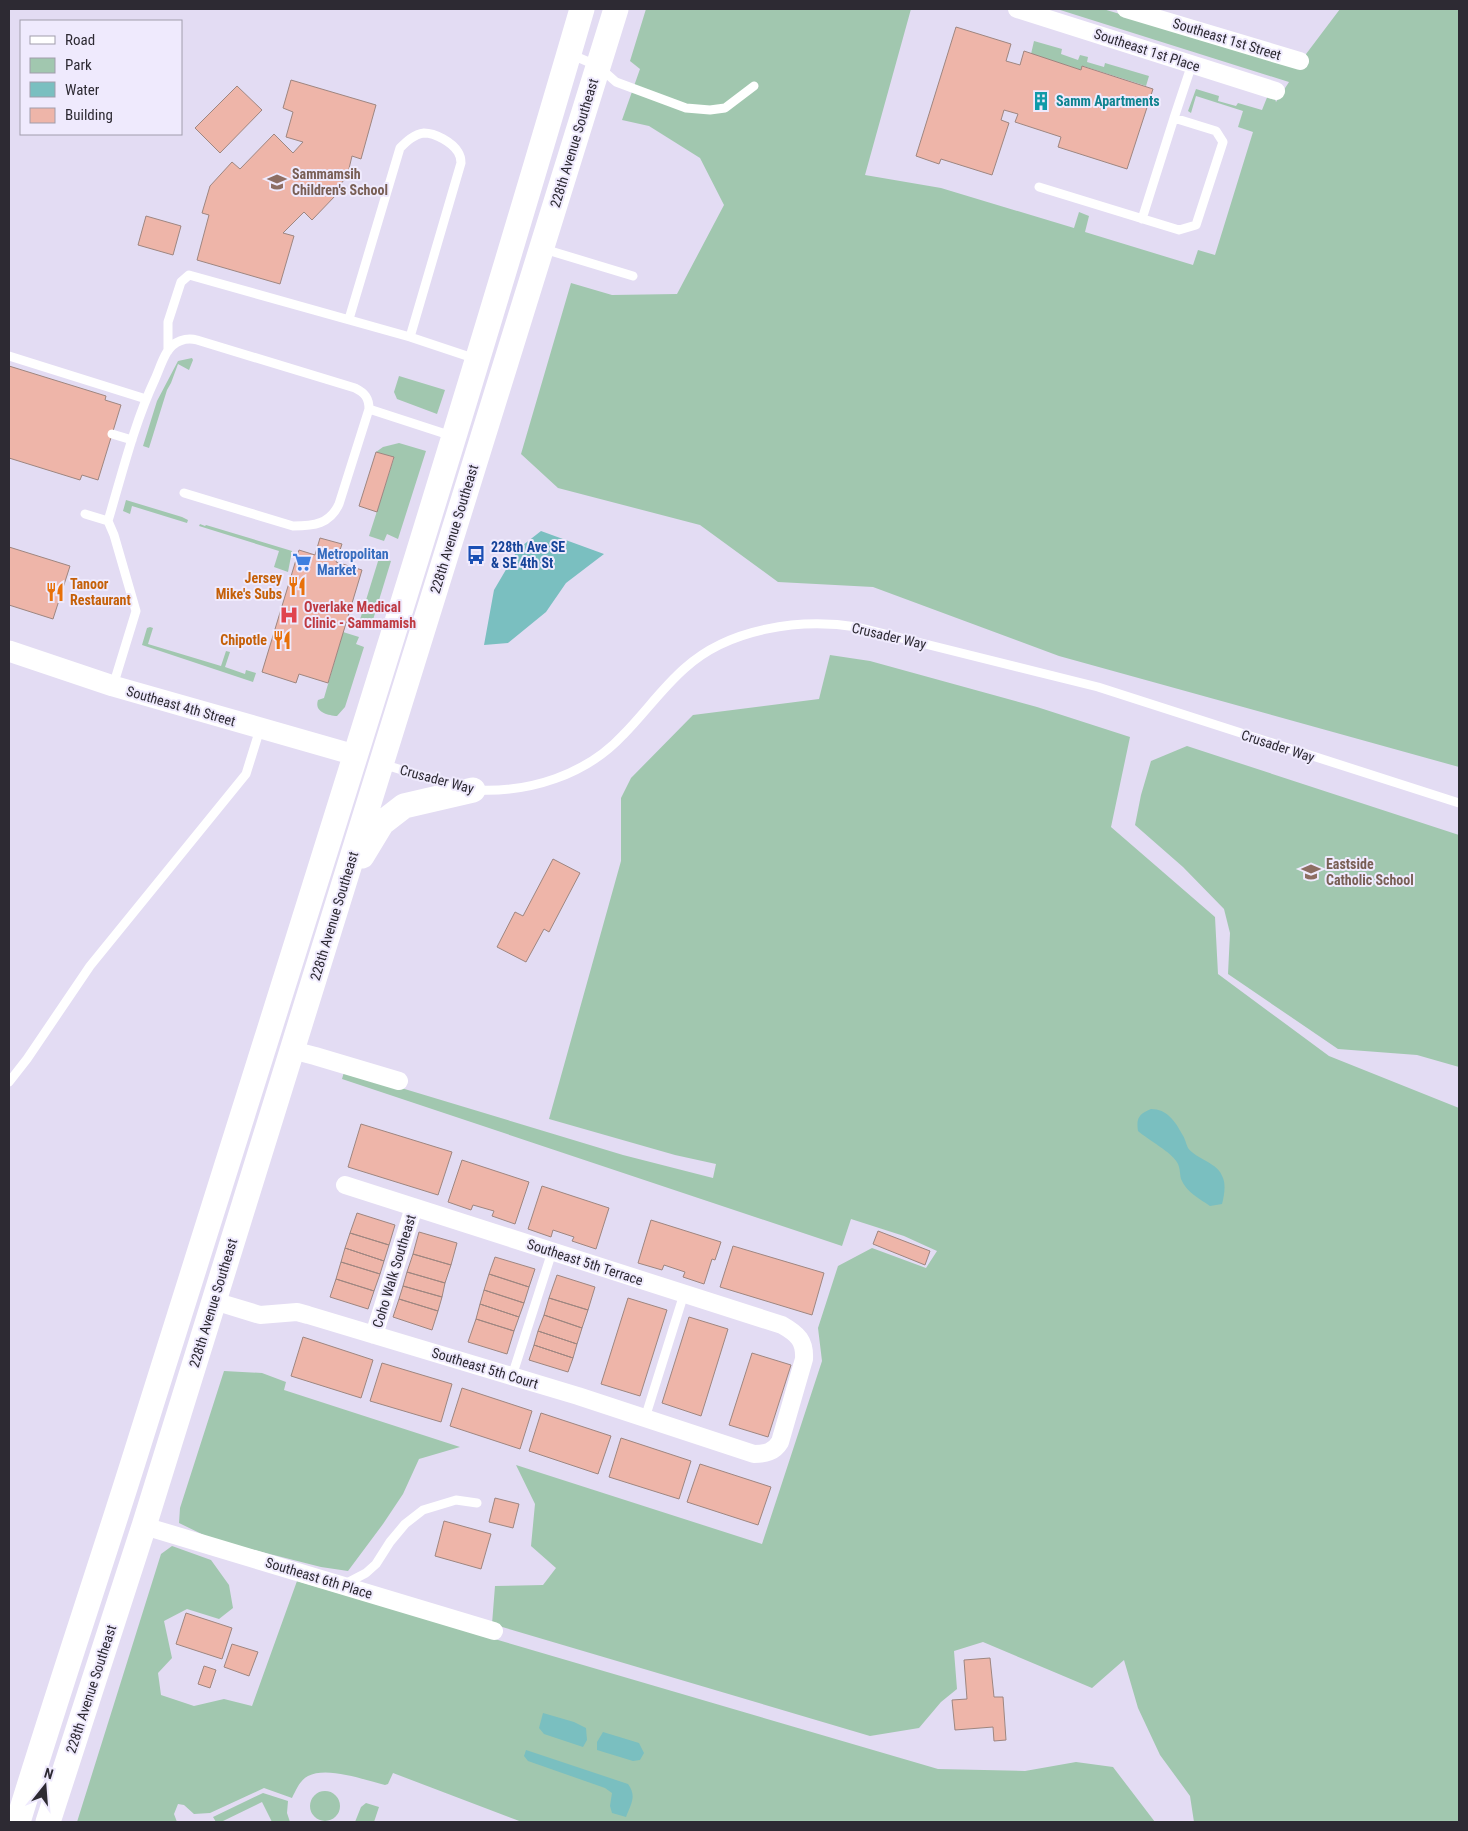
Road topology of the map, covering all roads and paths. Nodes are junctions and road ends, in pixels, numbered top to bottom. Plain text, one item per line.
1 (582, 9) edge
2 (616, 9) edge
3 (1017, 9) edge
4 (1126, 9) edge
5 (569, 53) junction
6 (1300, 61) dead end
7 (1192, 64) junction
8 (598, 66) junction
9 (754, 86) dead end
10 (1276, 91) dead end
11 (1174, 118) junction
12 (1039, 187) dead end
13 (1142, 219) junction
14 (541, 248) junction
15 (633, 276) dead end
16 (349, 319) junction
17 (410, 337) junction
18 (168, 351) junction
19 (9, 356) edge
20 (476, 359) junction
21 (146, 399) junction
22 (370, 410) junction
23 (112, 434) dead end
24 (453, 436) junction
25 (132, 440) junction
26 (184, 493) dead end
27 (85, 514) dead end
28 (108, 521) junction
29 (9, 651) edge
30 (113, 686) junction
31 (260, 729) junction
32 (368, 759) junction
33 (473, 790) junction
34 (1459, 804) edge
35 (331, 924) junction
36 (292, 1050) junction
37 (399, 1081) dead end
38 (9, 1082) edge
39 (345, 1186) dead end
40 (414, 1207) junction
41 (552, 1252) junction
42 (684, 1294) junction
43 (214, 1301) junction
44 (374, 1335) junction
45 (512, 1376) junction
46 (645, 1418) junction
47 (754, 1454) joint
48 (477, 1503) dead end
49 (144, 1526) junction
50 (342, 1586) junction
51 (494, 1631) dead end
52 (18, 1822) edge
53 (48, 1822) edge

1 - 5 main road, 228th Avenue Southeast
2 - 8 main road, 228th Avenue Southeast
3 - 7 street, Southeast 1st Place
4 - 6 street, Southeast 1st Street
5 - 8 lane
5 - 20 main road, 228th Avenue Southeast
7 - 10 street, Southeast 1st Place
7 - 11 lane
8 - 9 lane
8 - 14 main road, 228th Avenue Southeast
11 - 13 lane
11 - 13 lane
12 - 13 lane
14 - 15 lane
14 - 32 main road, 228th Avenue Southeast
16 - 17 lane
16 - 17 lane
16 - 18 lane
17 - 20 lane
18 - 21 lane
18 - 22 lane
19 - 21 lane
20 - 24 main road, 228th Avenue Southeast
21 - 25 lane
22 - 24 lane
22 - 26 lane
23 - 25 lane
24 - 32 main road, 228th Avenue Southeast
25 - 28 lane
27 - 28 lane
28 - 30 lane
29 - 30 street, Southeast 4th Street
30 - 31 street, Southeast 4th Street
31 - 32 street, Southeast 4th Street
31 - 38 lane
32 - 33 lane, Crusader Way
32 - 35 main road, 228th Avenue Southeast
32 - 52 main road, 228th Avenue Southeast
33 - 34 lane, Crusader Way
33 - 35 main road
35 - 36 main road, 228th Avenue Southeast
36 - 37 street
36 - 43 main road, 228th Avenue Southeast
39 - 40 street, Southeast 5th Terrace
40 - 41 street, Southeast 5th Terrace
40 - 44 street, Coho Walk Southeast
41 - 42 street, Southeast 5th Terrace
41 - 45 lane
42 - 46 lane
42 - 47 street, Southeast 5th Terrace
43 - 44 street, Southeast 5th Court
43 - 49 main road, 228th Avenue Southeast
44 - 45 street, Southeast 5th Court
45 - 46 street, Southeast 5th Court
46 - 47 street, Southeast 5th Court
48 - 50 lane
49 - 50 street, Southeast 6th Place
49 - 53 main road, 228th Avenue Southeast
50 - 51 street, Southeast 6th Place

